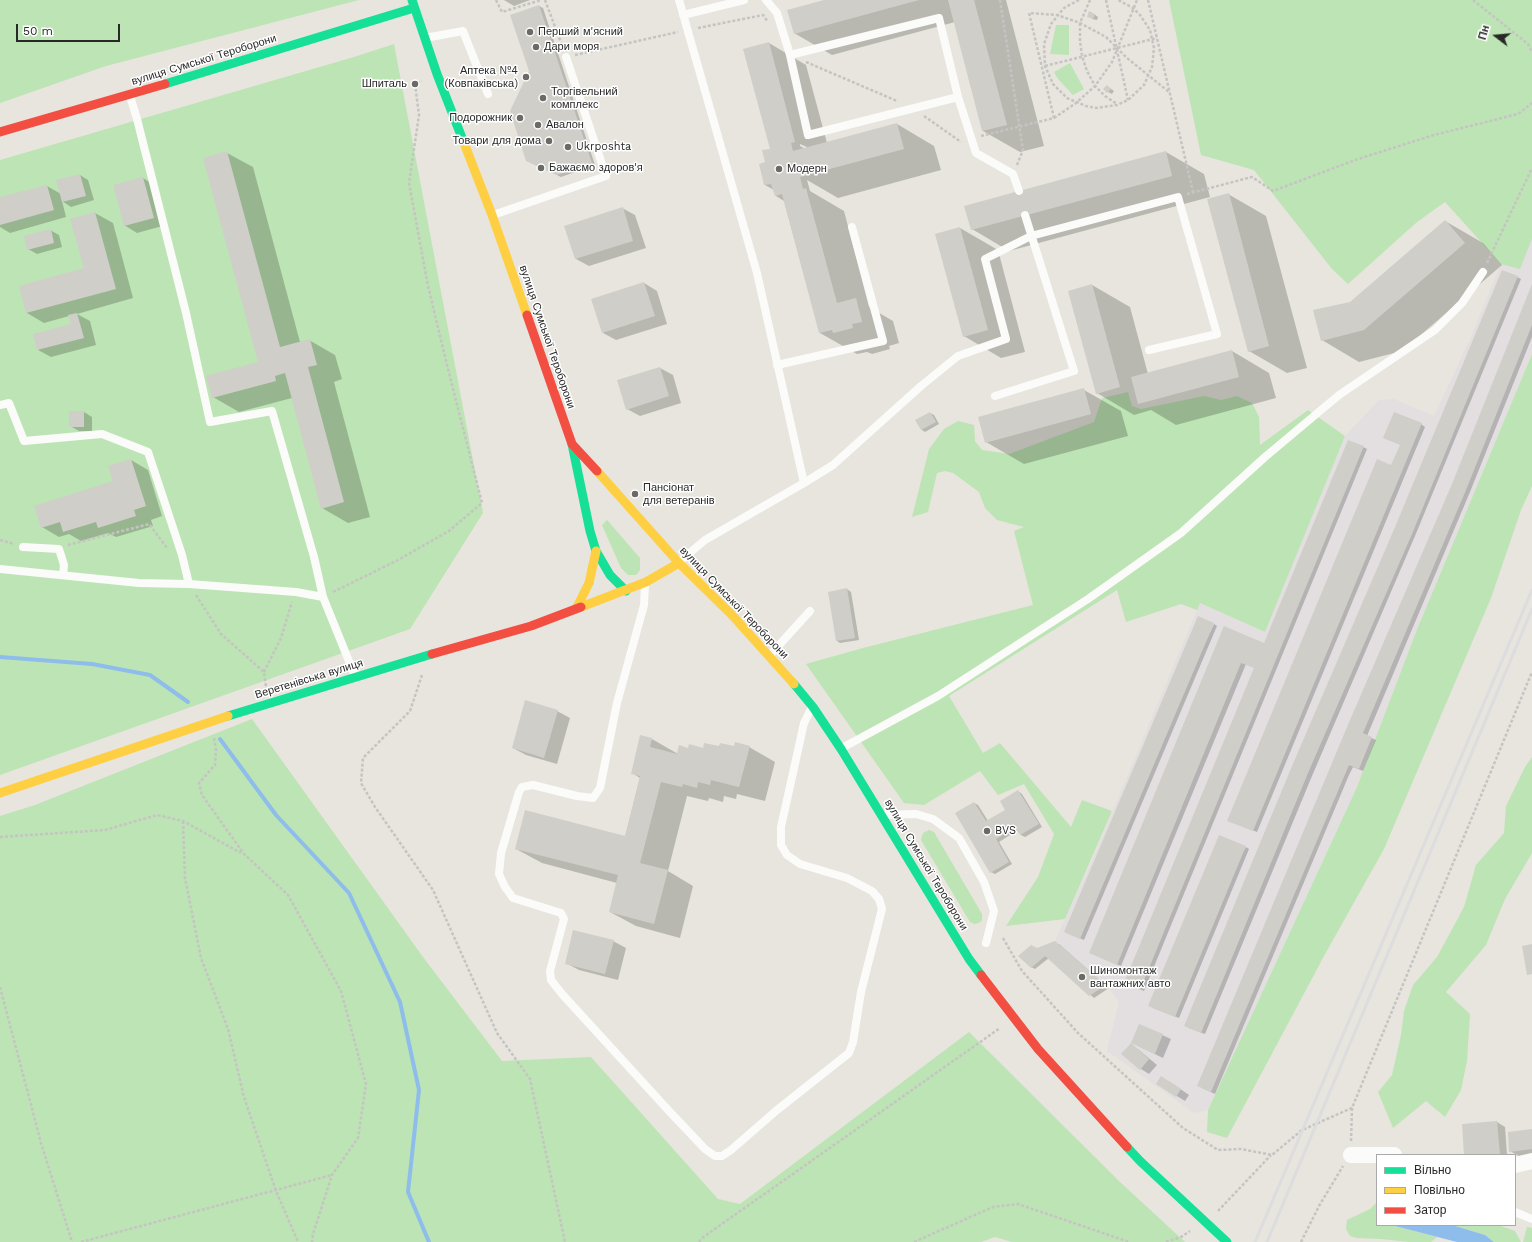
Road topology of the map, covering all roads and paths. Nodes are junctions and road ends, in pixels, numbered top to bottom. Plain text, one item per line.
1 (496, 0) edge
2 (540, 0) edge
3 (545, 0) edge
4 (679, 0) edge
5 (744, 0) edge
6 (766, 0) edge
7 (1000, 0) edge
8 (1079, 0) edge
9 (1090, 0) edge
10 (1106, 0) edge
11 (1118, 0) edge
12 (1137, 0) edge
13 (1148, 0) edge
14 (1473, 0) edge
15 (413, 4) edge
16 (1133, 8) junction
17 (683, 15) junction
18 (1057, 15) junction
19 (1080, 23) junction
20 (771, 28) dead end
21 (687, 30) junction
22 (425, 38) junction
23 (1157, 38) junction
24 (1153, 39) junction
25 (1118, 47) junction
26 (1532, 52) edge
27 (790, 55) junction
28 (1082, 56) junction
29 (566, 57) junction
30 (1043, 66) junction
31 (1149, 76) junction
32 (415, 84) dead end
33 (1095, 86) junction
34 (1169, 92) junction
35 (488, 94) dead end
36 (130, 95) junction
37 (958, 97) junction
38 (1128, 100) junction
39 (1076, 103) junction
40 (1532, 103) edge
41 (1118, 105) junction
42 (914, 109) junction
43 (1054, 118) junction
44 (1020, 126) junction
45 (0, 132) edge
46 (971, 139) junction
47 (976, 153) junction
48 (1532, 168) edge
49 (1013, 174) junction
50 (1019, 191) dead end
51 (1193, 192) junction
52 (1178, 197) junction
53 (492, 215) junction
54 (1025, 215) dead end
55 (852, 227) dead end
56 (1031, 236) junction
57 (1483, 272) joint
58 (1149, 350) dead end
59 (777, 365) junction
60 (995, 396) dead end
61 (0, 405) edge
62 (572, 444) junction
63 (804, 483) junction
64 (67, 546) dead end
65 (23, 547) dead end
66 (596, 551) junction
67 (679, 563) junction
68 (185, 568) junction
69 (0, 569) edge
70 (63, 575) junction
71 (646, 582) junction
72 (189, 584) junction
73 (626, 591) junction
74 (296, 592) junction
75 (323, 598) junction
76 (576, 609) junction
77 (810, 611) dead end
78 (429, 655) junction
79 (769, 656) junction
80 (264, 672) junction
81 (1532, 672) edge
82 (356, 677) junction
83 (269, 704) junction
84 (812, 707) junction
85 (211, 721) junction
86 (841, 748) junction
87 (0, 793) edge
88 (882, 816) junction
89 (184, 821) junction
90 (0, 837) edge
91 (244, 854) junction
92 (1003, 938) dead end
93 (986, 943) dead end
94 (0, 987) edge
95 (1014, 1018) junction
96 (1352, 1108) junction
97 (1351, 1154) junction
98 (1272, 1155) junction
99 (1376, 1155) edge
100 (1532, 1160) edge
101 (1516, 1165) edge
102 (332, 1175) junction
103 (276, 1191) junction
104 (1516, 1212) edge
105 (1215, 1213) dead end
106 (1532, 1219) edge
107 (1192, 1229) dead end
108 (72, 1242) edge
109 (81, 1242) edge
110 (298, 1242) edge
111 (312, 1242) edge
112 (565, 1242) edge
113 (699, 1242) edge
114 (914, 1242) edge
115 (1129, 1242) edge
116 (1166, 1242) edge
117 (1227, 1242) edge
118 (1301, 1242) edge

1 - 2 path
3 - 29 path
4 - 17 lane
5 - 17 lane
6 - 27 lane
7 - 44 path
8 - 18 path
9 - 19 path
10 - 25 path
11 - 16 path
12 - 16 path
13 - 23 path
14 - 26 path
15 - 22 main road, вулиця Сумської Тероборони
15 - 36 main road, вулиця Сумської Тероборони
16 - 24 path
16 - 25 path
17 - 21 lane
18 - 19 path
18 - 30 path
18 - 30 path
19 - 25 path
19 - 28 path
20 - 21 path
21 - 29 path
21 - 59 lane
22 - 35 lane
22 - 53 main road, вулиця Сумської Тероборони
23 - 24 path
23 - 34 path
24 - 25 path
24 - 31 path
25 - 28 path
25 - 31 path
25 - 33 path
25 - 38 path
27 - 37 lane
27 - 42 path
27 - 42 lane
28 - 30 path
28 - 33 path
29 - 53 lane
30 - 39 path
30 - 43 path
31 - 34 path
31 - 38 path
32 - 75 path
33 - 39 path
33 - 41 path
34 - 51 path
36 - 45 main road, вулиця Сумської Тероборони
36 - 75 lane
37 - 42 lane
37 - 46 lane
38 - 41 path
39 - 41 path
39 - 43 path
40 - 51 path
42 - 47 path
43 - 44 path
44 - 46 path
44 - 49 path
46 - 47 lane
47 - 49 lane
48 - 57 path
49 - 50 lane
51 - 52 path
52 - 56 lane
52 - 58 lane
53 - 62 main road, вулиця Сумської Тероборони
54 - 56 lane
55 - 59 lane
56 - 60 lane
56 - 63 lane
57 - 86 lane
59 - 63 lane
61 - 68 lane
62 - 66 main road
62 - 67 main road, вулиця Сумської Тероборони
63 - 67 lane
64 - 68 path
65 - 70 lane
66 - 73 main road
66 - 76 main road
67 - 71 main road, Веретенівська вулиця
67 - 79 main road, вулиця Сумської Тероборони
68 - 72 lane
69 - 70 lane
70 - 72 lane
71 - 73 main road, Веретенівська вулиця
71 - 84 lane
72 - 74 lane
72 - 80 path
73 - 76 main road, Веретенівська вулиця
74 - 75 lane
74 - 80 path
75 - 82 lane
76 - 78 main road, Веретенівська вулиця
77 - 79 lane
78 - 82 main road, Веретенівська вулиця
78 - 112 path
79 - 84 main road, вулиця Сумської Тероборони
80 - 83 path
81 - 96 path
82 - 83 main road, Веретенівська вулиця
83 - 85 main road, Веретенівська вулиця
84 - 86 main road, вулиця Сумської Тероборони
85 - 87 main road, Веретенівська вулиця
85 - 91 path
86 - 88 main road, вулиця Сумської Тероборони
88 - 93 lane
88 - 95 main road, вулиця Сумської Тероборони
89 - 90 path
89 - 91 path
89 - 103 path
91 - 102 path
92 - 98 path
94 - 108 path
95 - 113 path
95 - 117 main road, вулиця Сумської Тероборони
96 - 97 path
96 - 98 path
97 - 99 street
97 - 118 path
98 - 105 path
100 - 101 street
102 - 103 path
102 - 111 path
103 - 109 path
103 - 110 path
104 - 106 lane
107 - 116 path
114 - 115 path

